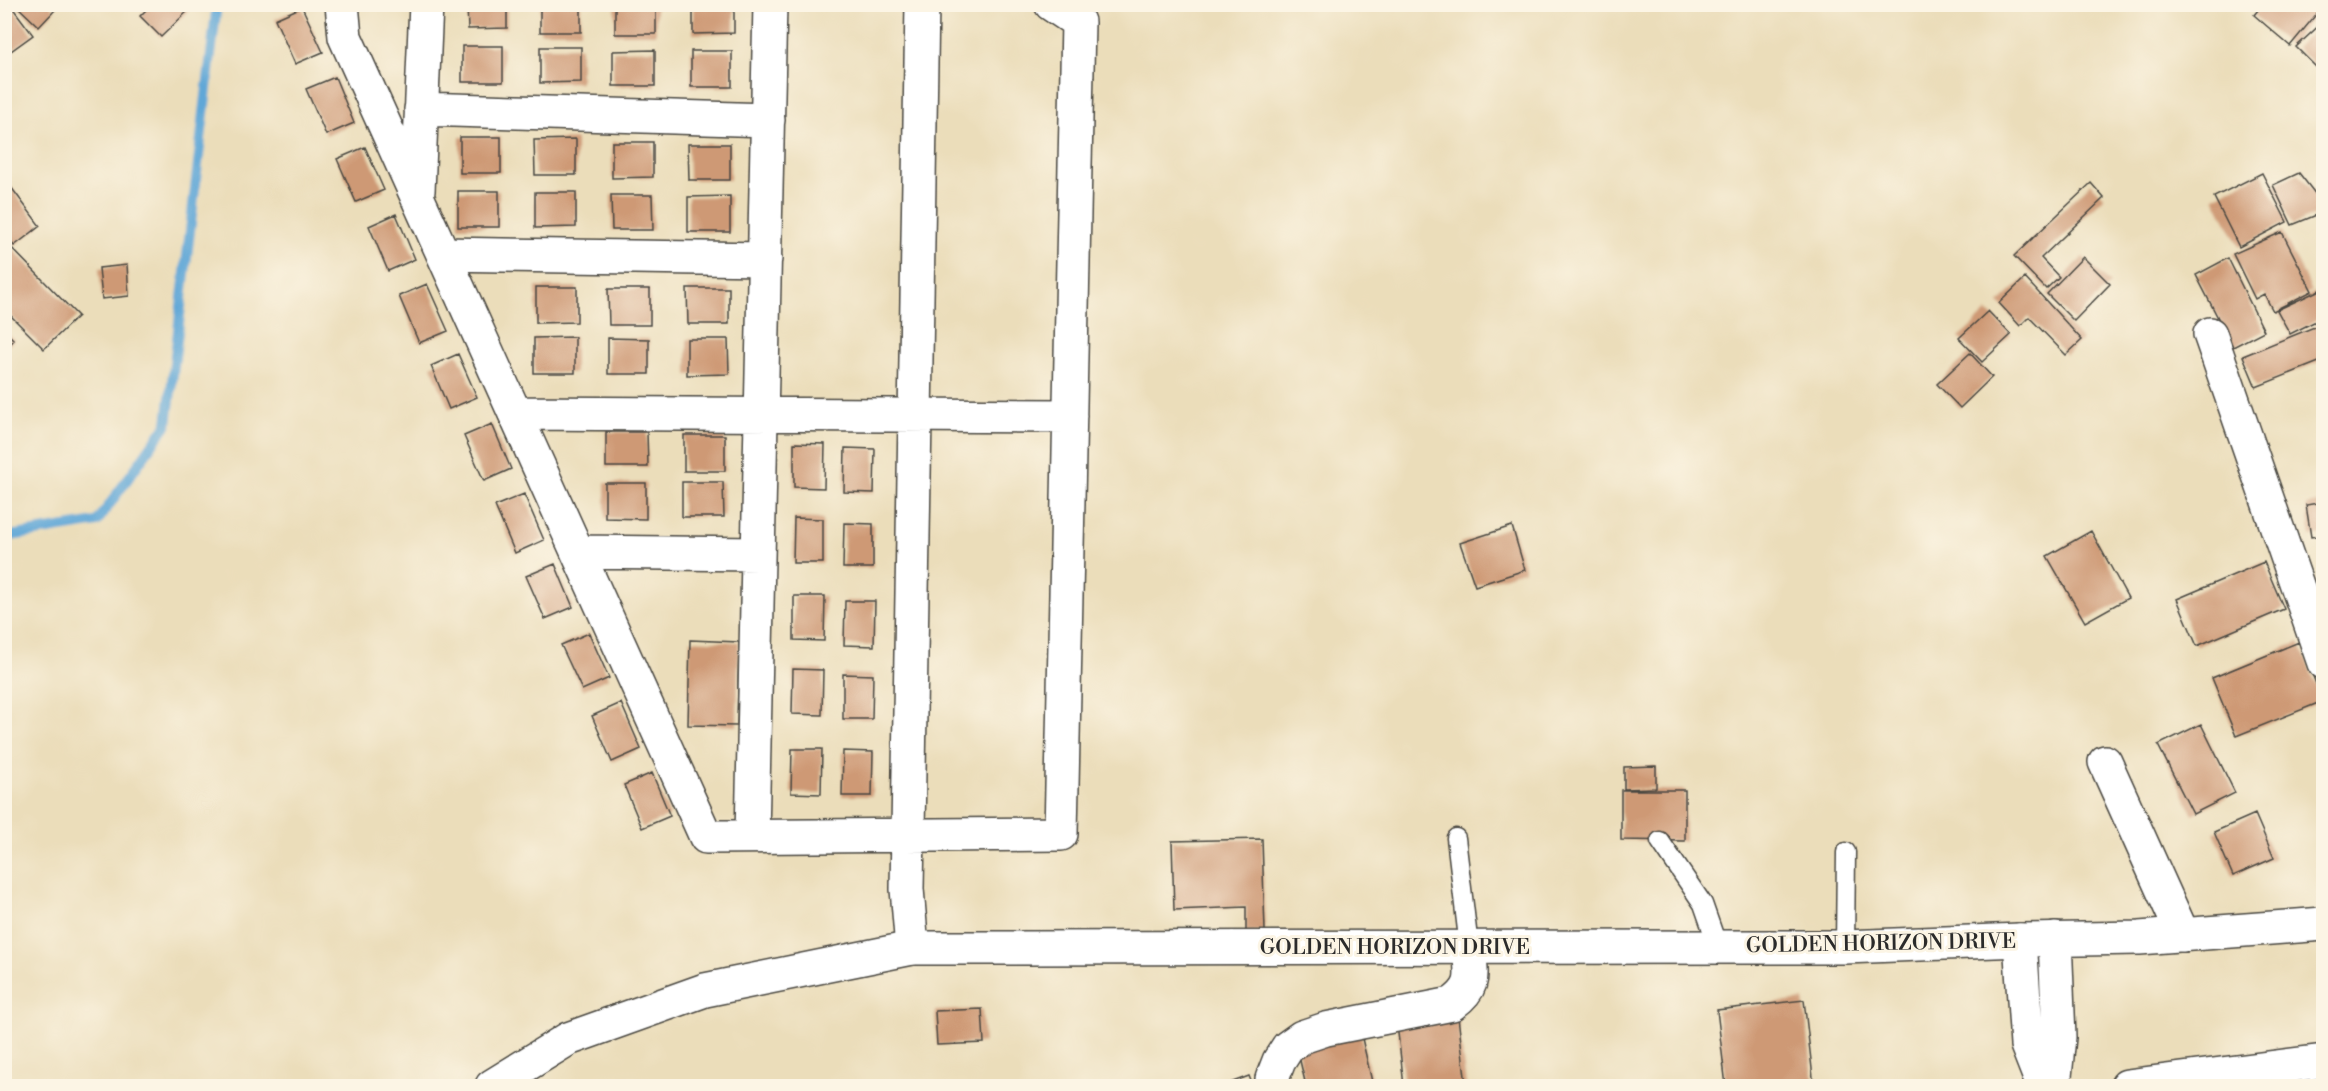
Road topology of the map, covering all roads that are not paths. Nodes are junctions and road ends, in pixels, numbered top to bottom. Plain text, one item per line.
1 (342, 4) edge
2 (426, 4) edge
3 (770, 4) edge
4 (922, 4) edge
5 (1051, 4) edge
6 (421, 109) junction
7 (768, 120) junction
8 (417, 199) junction
9 (443, 254) junction
10 (765, 259) junction
11 (2210, 334) dead end
12 (515, 413) junction
13 (761, 414) junction
14 (915, 416) junction
15 (1070, 416) junction
16 (578, 552) junction
17 (758, 554) junction
18 (2324, 663) edge
19 (2105, 762) dead end
20 (752, 836) junction
21 (908, 836) junction
22 (1456, 838) dead end
23 (1660, 842) dead end
24 (1846, 852) dead end
25 (2324, 924) edge
26 (2183, 935) junction
27 (2055, 939) junction
28 (2020, 940) junction
29 (1469, 947) junction
30 (1718, 947) junction
31 (1845, 947) junction
32 (912, 948) junction
33 (2324, 1061) edge
34 (2252, 1078) edge
35 (1272, 1079) dead end
36 (492, 1086) edge
37 (2043, 1086) edge
38 (2054, 1086) edge
39 (2127, 1086) edge

1 - 8 street
2 - 6 street
3 - 7 street
4 - 14 street
5 - 15 street
6 - 7 street
6 - 8 street
7 - 10 street
8 - 9 street
9 - 10 street
9 - 12 street
10 - 13 street
11 - 18 street
12 - 13 street
12 - 16 street
13 - 14 street
13 - 17 street
14 - 15 street
14 - 21 street
15 - 21 street
16 - 17 street
16 - 20 street
17 - 20 street
19 - 26 street
20 - 21 street
21 - 32 street
22 - 29 lane
23 - 30 lane
24 - 31 lane
25 - 26 street, GOLDEN HORIZON DRIVE
26 - 27 street, GOLDEN HORIZON DRIVE
27 - 28 street, GOLDEN HORIZON DRIVE
27 - 38 street
28 - 31 street, GOLDEN HORIZON DRIVE
28 - 37 street
29 - 30 street, GOLDEN HORIZON DRIVE
29 - 32 street, GOLDEN HORIZON DRIVE
29 - 35 street
30 - 31 street, GOLDEN HORIZON DRIVE
32 - 36 street, GOLDEN HORIZON DRIVE
33 - 34 street
34 - 39 street

